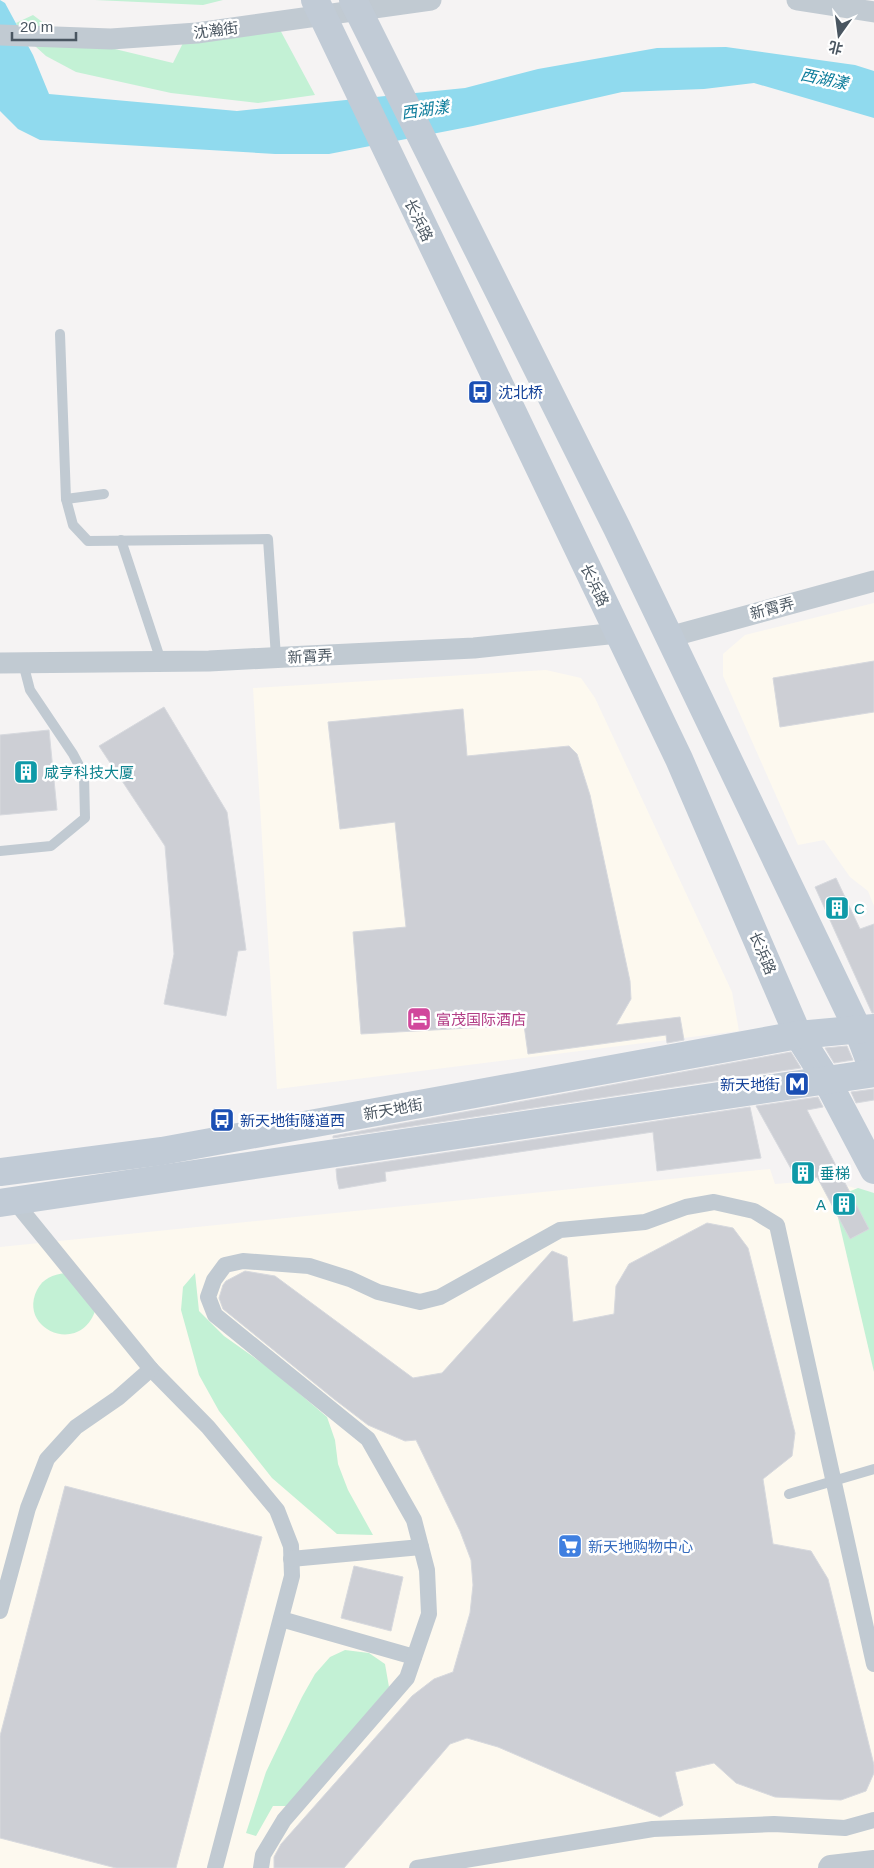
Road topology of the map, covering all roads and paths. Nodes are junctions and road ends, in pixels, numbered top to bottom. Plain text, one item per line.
1 (431, 0) edge
2 (797, 0) edge
3 (356, 5) edge
4 (318, 8) edge
5 (874, 12) edge
6 (0, 35) edge
7 (60, 334) dead end
8 (104, 494) dead end
9 (66, 499) junction
10 (121, 540) junction
11 (874, 581) edge
12 (618, 633) junction
13 (669, 637) junction
14 (276, 657) junction
15 (160, 661) junction
16 (0, 663) edge
17 (23, 663) junction
18 (0, 851) edge
19 (866, 1029) edge
20 (798, 1035) junction
21 (874, 1072) edge
22 (826, 1080) junction
23 (874, 1170) edge
24 (0, 1172) edge
25 (7, 1203) edge
26 (151, 1369) junction
27 (874, 1469) edge
28 (833, 1481) junction
29 (789, 1494) dead end
30 (421, 1547) junction
31 (292, 1559) junction
32 (5, 1572) edge
33 (0, 1611) edge
34 (281, 1619) junction
35 (414, 1657) junction
36 (874, 1664) edge
37 (874, 1820) edge
38 (874, 1863) edge
39 (215, 1868) edge
40 (261, 1868) edge
41 (417, 1868) edge
42 (831, 1868) edge

1 - 3 street, 沈瀚街
2 - 5 street
3 - 4 street, 沈瀚街
3 - 13 main road
4 - 6 street, 沈瀚街
4 - 12 main road, 长浜路
7 - 9 lane
8 - 9 lane
9 - 10 lane
10 - 14 lane
10 - 15 lane
11 - 13 street, 新霄弄
12 - 14 street, 新霄弄
12 - 20 main road, 长浜路
13 - 19 main road
14 - 15 street, 新霄弄
15 - 17 street, 新霄弄
16 - 17 street, 新霄弄
17 - 18 lane
19 - 20 main road, 新天地街
19 - 21 main road
20 - 22 main road, 长浜路
20 - 24 main road, 新天地街
21 - 22 main road
22 - 23 main road, 长浜路
22 - 25 main road
25 - 26 street
26 - 31 street
26 - 32 street
27 - 28 lane
28 - 29 lane
28 - 30 street
28 - 36 street
30 - 31 street
30 - 35 street
31 - 34 street
32 - 33 street
34 - 35 street
34 - 39 street
35 - 40 street
37 - 41 street
38 - 42 street

